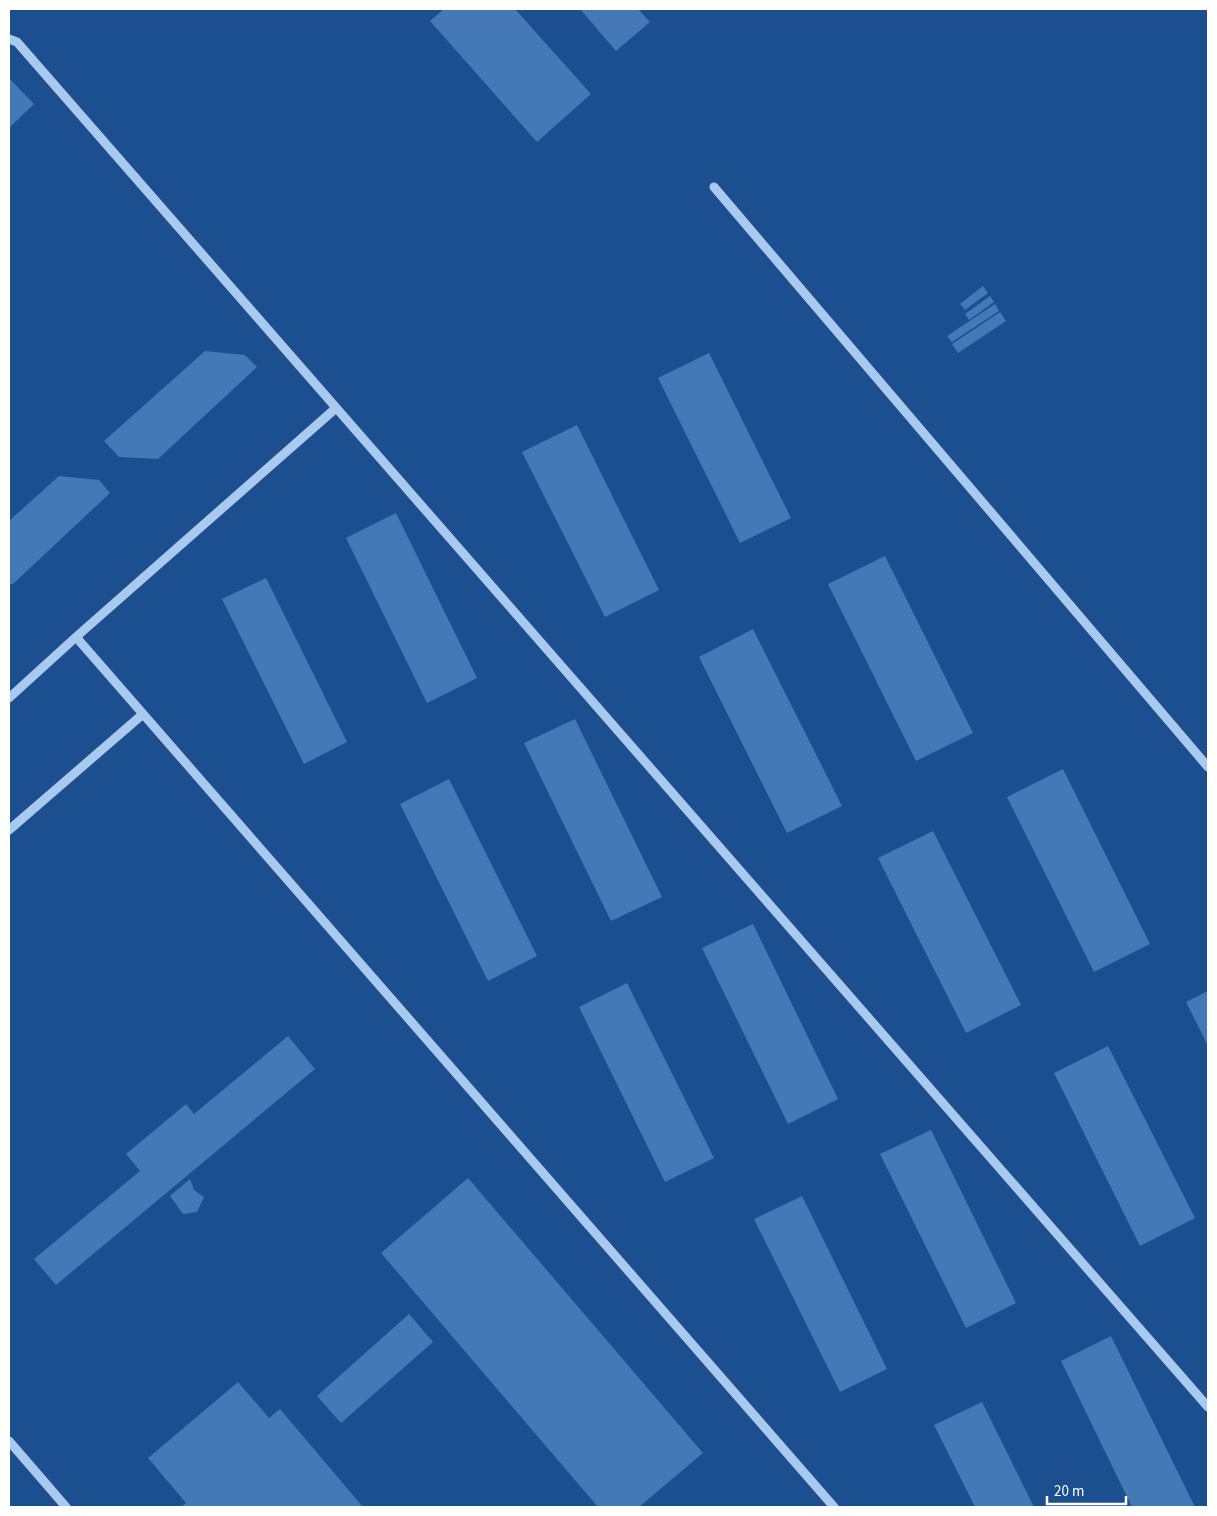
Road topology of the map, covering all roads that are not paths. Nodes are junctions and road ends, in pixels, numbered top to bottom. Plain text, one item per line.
1 (9, 39) edge
2 (714, 187) dead end
3 (336, 408) junction
4 (76, 637) junction
5 (9, 698) edge
6 (143, 714) junction
7 (1208, 768) edge
8 (9, 830) edge
9 (1208, 1407) edge
10 (9, 1442) edge
11 (66, 1507) edge
12 (834, 1507) edge

1 - 3 street
2 - 7 street
3 - 4 street
3 - 9 street
4 - 5 street
4 - 6 street
6 - 8 street
6 - 12 street
10 - 11 street

